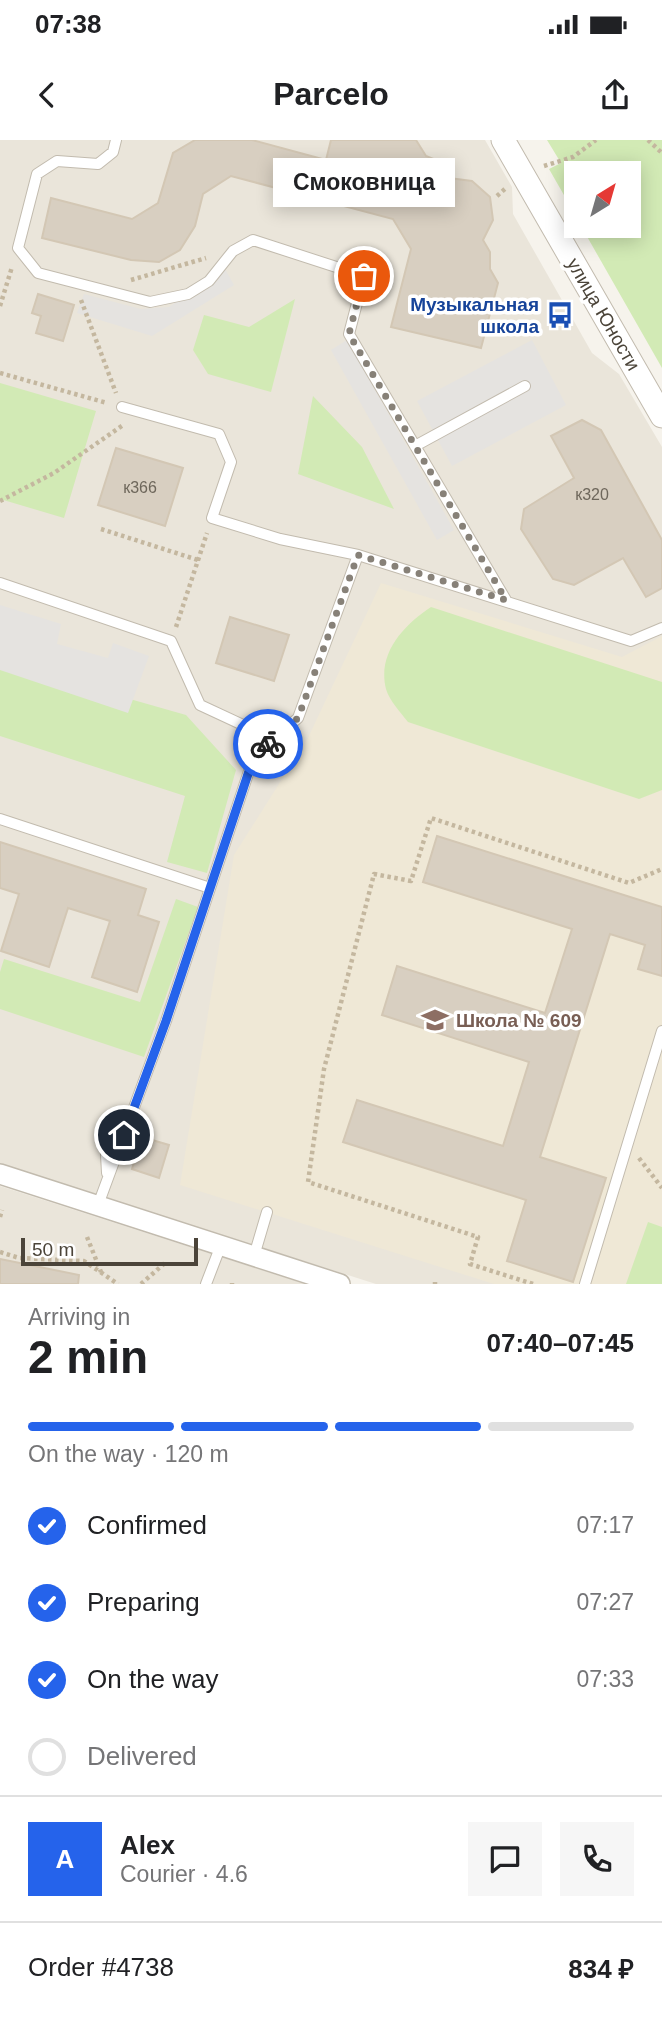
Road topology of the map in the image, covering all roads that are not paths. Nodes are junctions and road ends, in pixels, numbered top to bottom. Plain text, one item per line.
1 (116, 140) edge
2 (503, 140) edge
3 (525, 386) dead end
4 (121, 407) road end
5 (662, 416) edge
6 (415, 446) junction
7 (358, 555) junction
8 (0, 583) edge
9 (506, 600) junction
10 (662, 628) edge
11 (273, 739) junction
12 (0, 819) edge
13 (210, 888) junction
14 (662, 1031) edge
15 (106, 1136) dead end
16 (0, 1174) edge
17 (107, 1180) junction
18 (99, 1205) junction
19 (267, 1212) dead end
20 (221, 1245) junction
21 (254, 1255) junction
22 (206, 1284) edge
23 (340, 1284) edge
24 (585, 1284) edge

1 - 6 lane
2 - 5 street, улица Юности
3 - 6 lane
4 - 7 lane
6 - 9 lane
7 - 9 lane
7 - 11 lane
8 - 11 lane
9 - 10 lane
11 - 13 lane
12 - 13 lane
13 - 17 lane
14 - 24 lane
15 - 17 lane
16 - 18 street
17 - 18 lane
18 - 20 street
19 - 21 lane
20 - 21 street
20 - 22 lane
21 - 23 street

